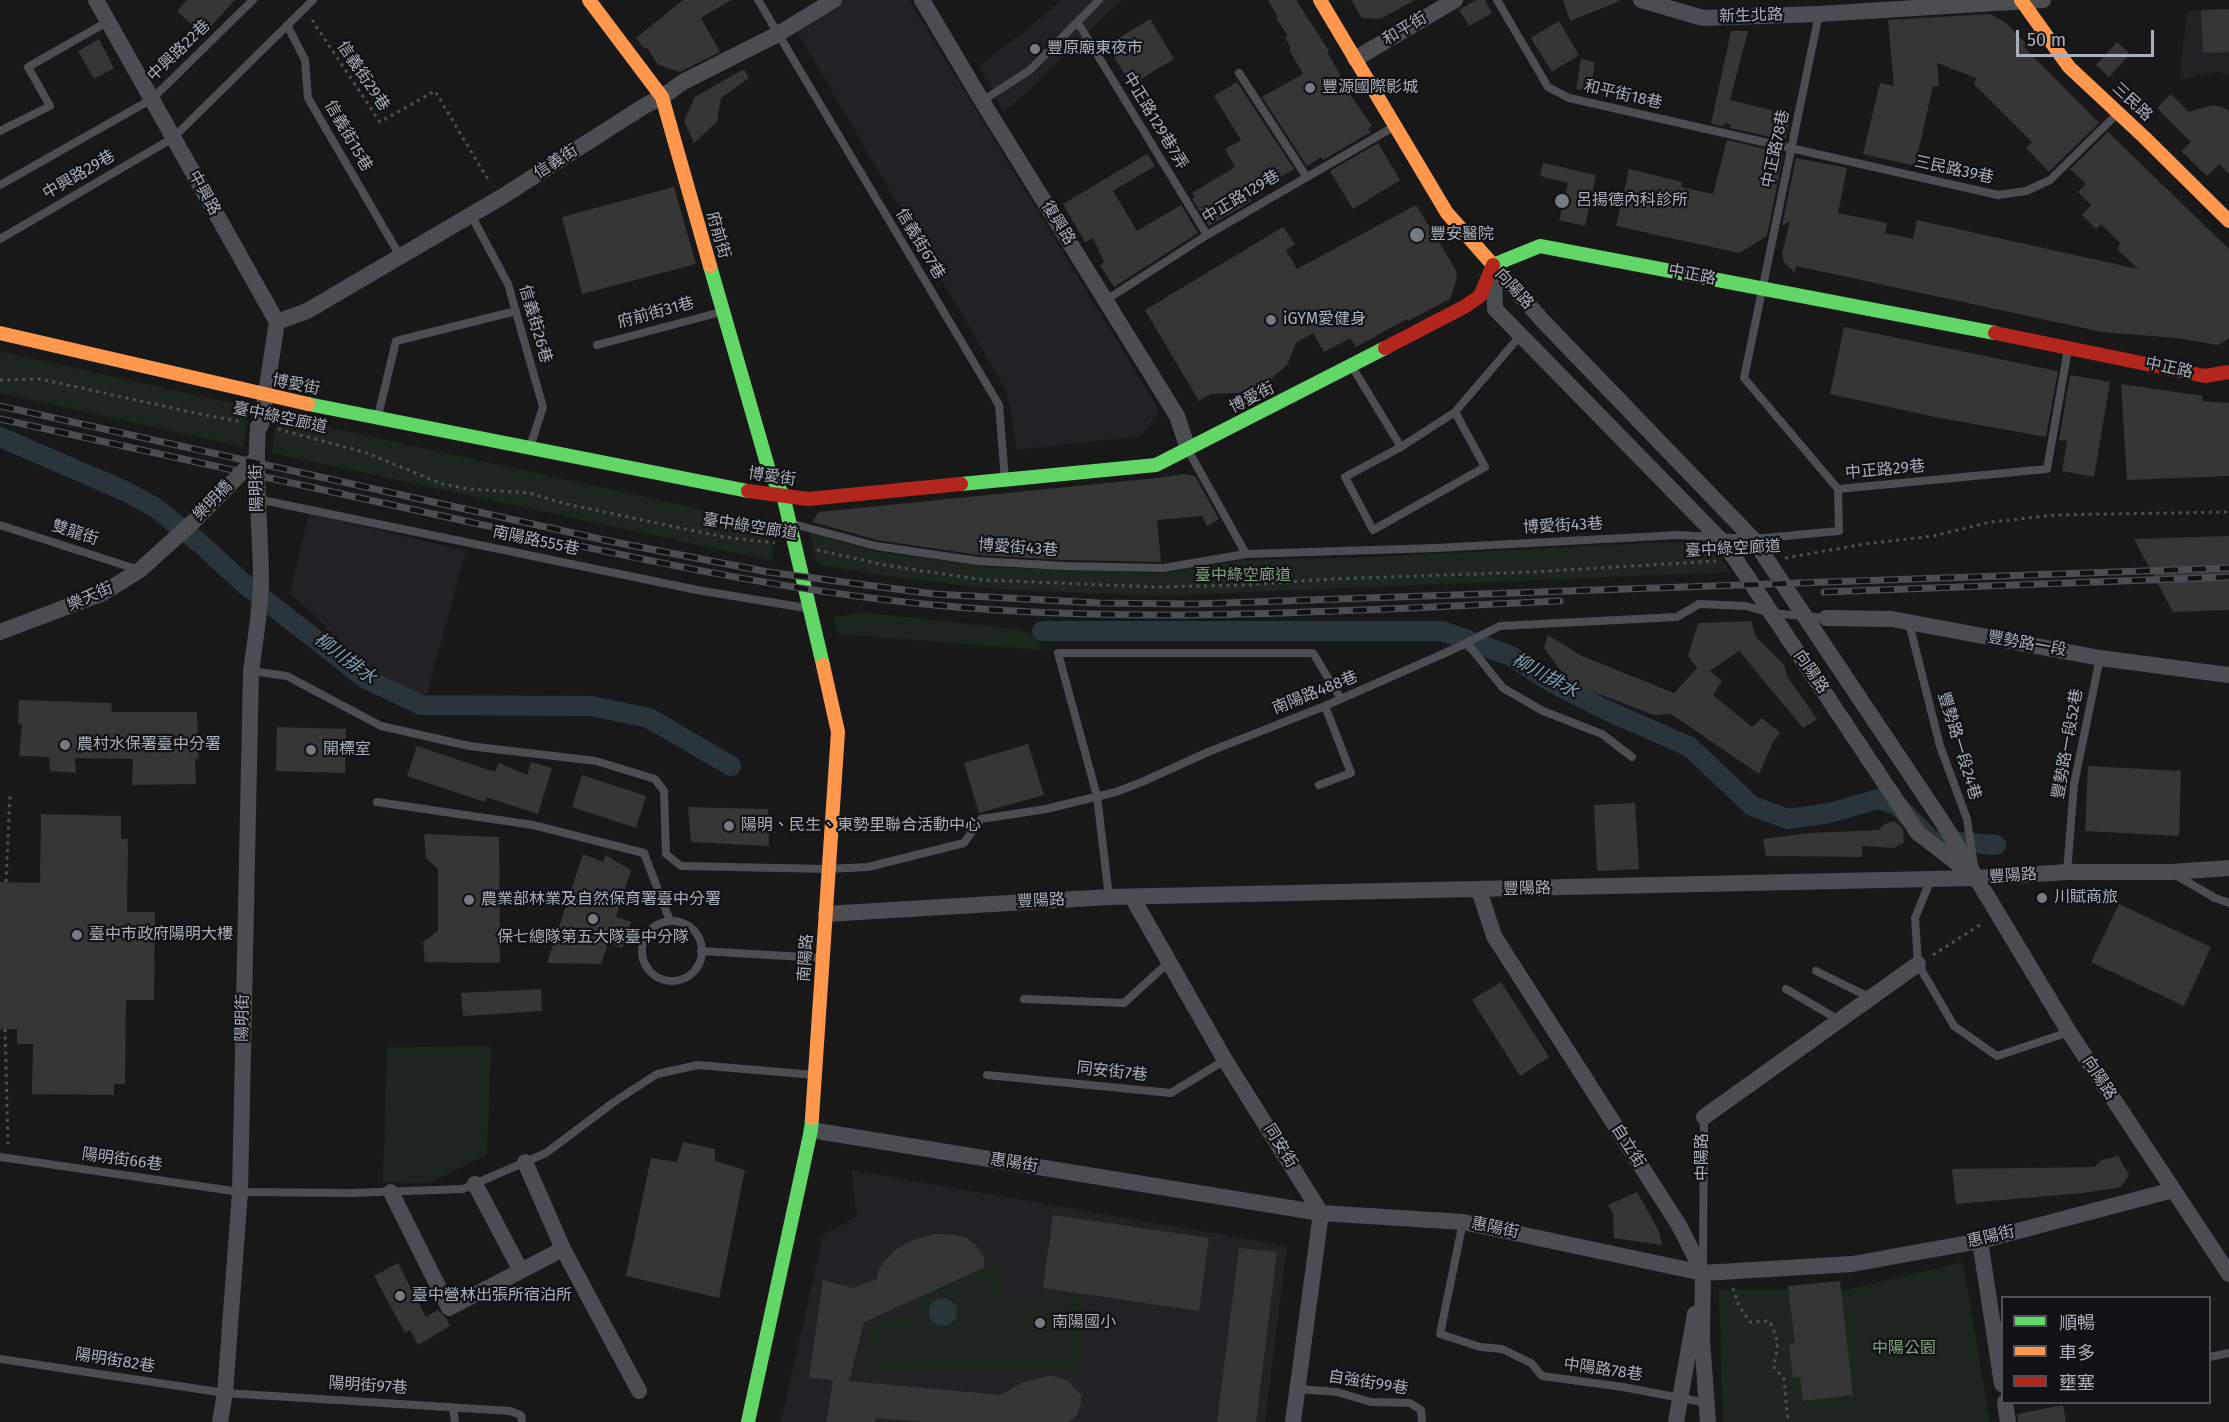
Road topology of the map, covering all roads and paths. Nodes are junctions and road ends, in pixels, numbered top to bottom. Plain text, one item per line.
1 (96, 0) edge
2 (253, 0) edge
3 (313, 0) edge
4 (589, 0) edge
5 (758, 0) edge
6 (834, 0) edge
7 (922, 0) edge
8 (1099, 0) edge
9 (1320, 0) edge
10 (1455, 0) edge
11 (1497, 0) edge
12 (1641, 0) edge
13 (2043, 0) edge
14 (2021, 1) edge
15 (304, 8) junction
16 (1818, 14) junction
17 (107, 22) junction
18 (1078, 23) junction
19 (287, 25) junction
20 (778, 34) junction
21 (1355, 58) junction
22 (1239, 73) dead end
23 (662, 98) junction
24 (152, 99) junction
25 (982, 101) junction
26 (2118, 112) junction
27 (1395, 126) junction
28 (0, 131) edge
29 (173, 138) junction
30 (1792, 150) junction
31 (1306, 176) junction
32 (0, 185) edge
33 (491, 186) dead end
34 (471, 215) junction
35 (2229, 221) edge
36 (1207, 235) junction
37 (0, 239) edge
38 (400, 256) junction
39 (1493, 265) junction
40 (1761, 289) junction
41 (1106, 300) junction
42 (516, 311) junction
43 (723, 311) junction
44 (277, 322) junction
45 (0, 333) edge
46 (1520, 336) junction
47 (597, 345) dead end
48 (2069, 346) junction
49 (1351, 365) junction
50 (2229, 372) edge
51 (2205, 376) junction
52 (0, 380) edge
53 (2229, 382) edge
54 (265, 396) junction
55 (1455, 412) junction
56 (377, 418) junction
57 (261, 425) junction
58 (1401, 447) junction
59 (530, 448) junction
60 (1188, 449) junction
61 (256, 458) junction
62 (1005, 479) junction
63 (1838, 489) junction
64 (783, 495) junction
65 (256, 499) junction
66 (2229, 512) edge
67 (790, 523) junction
68 (0, 525) edge
69 (1719, 538) junction
70 (1753, 539) junction
71 (170, 544) joint
72 (795, 546) junction
73 (1246, 554) junction
74 (1767, 559) junction
75 (1736, 560) junction
76 (140, 570) junction
77 (810, 609) junction
78 (1770, 613) junction
79 (1804, 617) junction
80 (1826, 618) joint
81 (1909, 623) junction
82 (0, 632) edge
83 (1467, 642) junction
84 (2100, 658) junction
85 (251, 670) junction
86 (2229, 675) edge
87 (1341, 699) junction
88 (1325, 706) junction
89 (1632, 757) dead end
90 (1319, 785) dead end
91 (10, 794) dead end
92 (1097, 795) junction
93 (377, 802) dead end
94 (2229, 868) edge
95 (828, 869) junction
96 (2067, 872) junction
97 (2171, 872) junction
98 (1976, 878) junction
99 (1930, 879) junction
100 (6, 882) dead end
101 (1479, 890) junction
102 (1109, 897) junction
103 (1132, 897) junction
104 (2229, 903) edge
105 (826, 914) junction
106 (670, 921) junction
107 (1986, 921) dead end
108 (701, 951) junction
109 (822, 958) junction
110 (1169, 962) junction
111 (1918, 964) junction
112 (1816, 971) dead end
113 (1786, 989) dead end
114 (1871, 998) junction
115 (1024, 999) dead end
116 (1840, 1020) junction
117 (5, 1029) dead end
118 (2069, 1032) junction
119 (1225, 1060) junction
120 (815, 1075) junction
121 (987, 1075) dead end
122 (1704, 1117) joint
123 (811, 1130) junction
124 (4, 1158) edge
125 (525, 1162) junction
126 (475, 1184) junction
127 (2173, 1190) junction
128 (240, 1192) junction
129 (391, 1192) junction
130 (1322, 1213) junction
131 (1463, 1221) junction
132 (1980, 1241) junction
133 (563, 1250) junction
134 (521, 1271) junction
135 (1733, 1271) junction
136 (1703, 1273) junction
137 (2229, 1274) edge
138 (2229, 1353) edge
139 (2211, 1357) edge
140 (0, 1359) edge
141 (2001, 1378) edge
142 (1298, 1389) junction
143 (639, 1391) dead end
144 (225, 1393) junction
145 (1678, 1397) junction
146 (1707, 1403) junction
147 (2006, 1404) edge
148 (453, 1408) junction
149 (220, 1422) edge
150 (455, 1422) edge
151 (522, 1422) edge
152 (748, 1422) edge
153 (1293, 1422) edge
154 (1422, 1422) edge
155 (1676, 1422) edge
156 (1708, 1422) edge
157 (1788, 1422) edge
158 (2008, 1422) edge

1 - 17 street, 中興路
2 - 24 lane, 中興路22巷
3 - 15 lane, 中興路29巷
4 - 23 street, 府前街
5 - 20 lane, 信義街67巷
6 - 20 street, 信義街
7 - 25 street, 復興路
8 - 18 lane
9 - 21 street
10 - 21 street, 和平街
11 - 30 lane, 和平街18巷
12 - 16 street, 新生北路
13 - 14 street, 新生北路
14 - 16 street, 新生北路
14 - 26 street, 三民路
15 - 19 lane, 中興路29巷
15 - 33 path, 信義街29巷
16 - 30 lane, 中正路78巷
17 - 24 street, 中興路
17 - 28 lane
18 - 25 lane
18 - 36 lane, 中正路129巷7弄
19 - 29 lane, 中興路29巷
19 - 38 lane, 信義街15巷
20 - 23 street, 信義街
20 - 62 lane, 信義街67巷
21 - 27 street
22 - 31 lane
23 - 34 street, 信義街
23 - 43 street, 府前街
24 - 29 street, 中興路
24 - 32 lane, 中興路29巷
25 - 41 street, 復興路
26 - 30 lane, 三民路39巷
26 - 35 street, 三民路
27 - 31 lane, 中正路129巷
27 - 39 street
29 - 37 lane, 中興路29巷
29 - 44 street, 中興路
30 - 40 lane, 中正路78巷
31 - 36 lane, 中正路129巷
34 - 38 street, 信義街
34 - 42 lane, 信義街26巷
36 - 41 lane, 中正路129巷
38 - 44 street, 信義街
39 - 40 street, 中正路
39 - 46 street, 向陽路
39 - 49 street, 博愛街
39 - 70 street, 向陽路
40 - 48 street, 中正路
40 - 63 lane, 中正路29巷
41 - 60 street, 復興路
42 - 56 lane
42 - 59 lane, 信義街26巷
43 - 47 lane, 府前街31巷
43 - 64 street, 府前街
44 - 54 street
45 - 54 street, 博愛街
46 - 55 lane
46 - 69 street, 向陽路
48 - 51 street, 中正路
48 - 63 lane, 中正路29巷
49 - 58 lane
49 - 60 street, 博愛街
50 - 51 street, 中正路
51 - 53 street, 中正路
52 - 57 path, 臺中綠空廊道
54 - 56 street, 博愛街
54 - 57 street, 陽明街
55 - 58 lane
55 - 58 lane
56 - 59 street, 博愛街
57 - 61 street, 陽明街
57 - 72 path, 臺中綠空廊道
59 - 64 street, 博愛街
60 - 62 street, 博愛街
60 - 73 lane
61 - 65 street, 陽明街
61 - 71 street, 樂明橋
62 - 64 street, 博愛街
63 - 70 lane, 博愛街43巷
64 - 67 street, 南陽路
65 - 77 lane, 南陽路555巷
65 - 85 street, 陽明街
66 - 74 path, 臺中綠空廊道
67 - 72 street, 南陽路
67 - 73 lane, 博愛街43巷
68 - 76 lane, 雙龍街
69 - 70 lane, 博愛街43巷
69 - 73 lane, 博愛街43巷
69 - 75 street, 向陽路
70 - 74 street, 向陽路
71 - 76 street, 樂天街
72 - 75 path, 臺中綠空廊道
72 - 77 street, 南陽路
74 - 79 street, 向陽路
75 - 78 street, 向陽路
76 - 82 street, 樂天街
77 - 95 street, 南陽路
78 - 79 lane, 南陽路488巷
78 - 83 lane, 南陽路488巷
78 - 98 street, 向陽路
79 - 80 lane, 南陽路488巷
79 - 98 street, 向陽路
80 - 81 street, 豐勢路一段
81 - 84 street, 豐勢路一段
81 - 98 lane, 豐勢路一段24巷
83 - 87 lane, 南陽路488巷
83 - 89 lane
84 - 86 street, 豐勢路一段
84 - 96 lane, 豐勢路一段52巷
85 - 95 lane, 南陽路488巷
85 - 128 street, 陽明街
87 - 88 lane, 南陽路488巷
87 - 92 lane
88 - 90 lane
88 - 92 lane, 南陽路488巷
91 - 100 path
92 - 95 lane, 南陽路488巷
92 - 102 lane
93 - 106 lane
94 - 97 street, 豐陽路
95 - 105 street, 南陽路
96 - 97 street, 豐陽路
96 - 98 street, 豐陽路
97 - 104 lane
98 - 99 street, 豐陽路
98 - 118 street, 向陽路
99 - 101 street, 豐陽路
99 - 111 lane
101 - 103 street, 豐陽路
101 - 136 street, 自立街
102 - 103 street, 豐陽路
102 - 105 street, 豐陽路
103 - 110 street, 同安街
105 - 109 street, 南陽路
106 - 108 lane
106 - 108 lane
107 - 111 path
108 - 109 lane
109 - 120 street, 南陽路
110 - 115 lane
110 - 119 street, 同安街
111 - 114 street, 中陽路
111 - 118 lane
112 - 114 lane
113 - 116 lane
114 - 116 street, 中陽路
116 - 122 street, 中陽路
117 - 124 path
118 - 127 street, 向陽路
119 - 121 lane, 同安街7巷
119 - 130 street, 同安街
120 - 123 street, 南陽路
120 - 125 lane, 陽明街66巷
122 - 136 lane, 中陽路
123 - 130 street, 惠陽街
123 - 152 street, 南陽路
124 - 128 lane, 陽明街66巷
125 - 126 lane, 陽明街66巷
125 - 133 street
126 - 129 lane, 陽明街66巷
126 - 134 street
127 - 132 street, 惠陽街
127 - 137 street, 向陽路
128 - 129 lane, 陽明街66巷
128 - 144 street, 陽明街
129 - 134 street
130 - 131 street, 惠陽街
130 - 142 street
131 - 136 street, 惠陽街
131 - 145 lane, 中陽路78巷
132 - 135 street, 惠陽街
132 - 141 street
133 - 134 street
133 - 143 street
135 - 136 street, 惠陽街
135 - 157 path
136 - 145 street, 中陽路
136 - 146 street, 自立街
138 - 139 lane
140 - 144 lane, 陽明街82巷
142 - 153 street
142 - 154 lane, 自強街99巷
144 - 148 lane, 陽明街97巷
144 - 149 street, 陽明街
145 - 146 lane, 中陽路78巷
145 - 155 street, 中陽路
146 - 156 street, 自立街
147 - 158 street
148 - 150 lane
148 - 151 lane, 陽明街97巷

